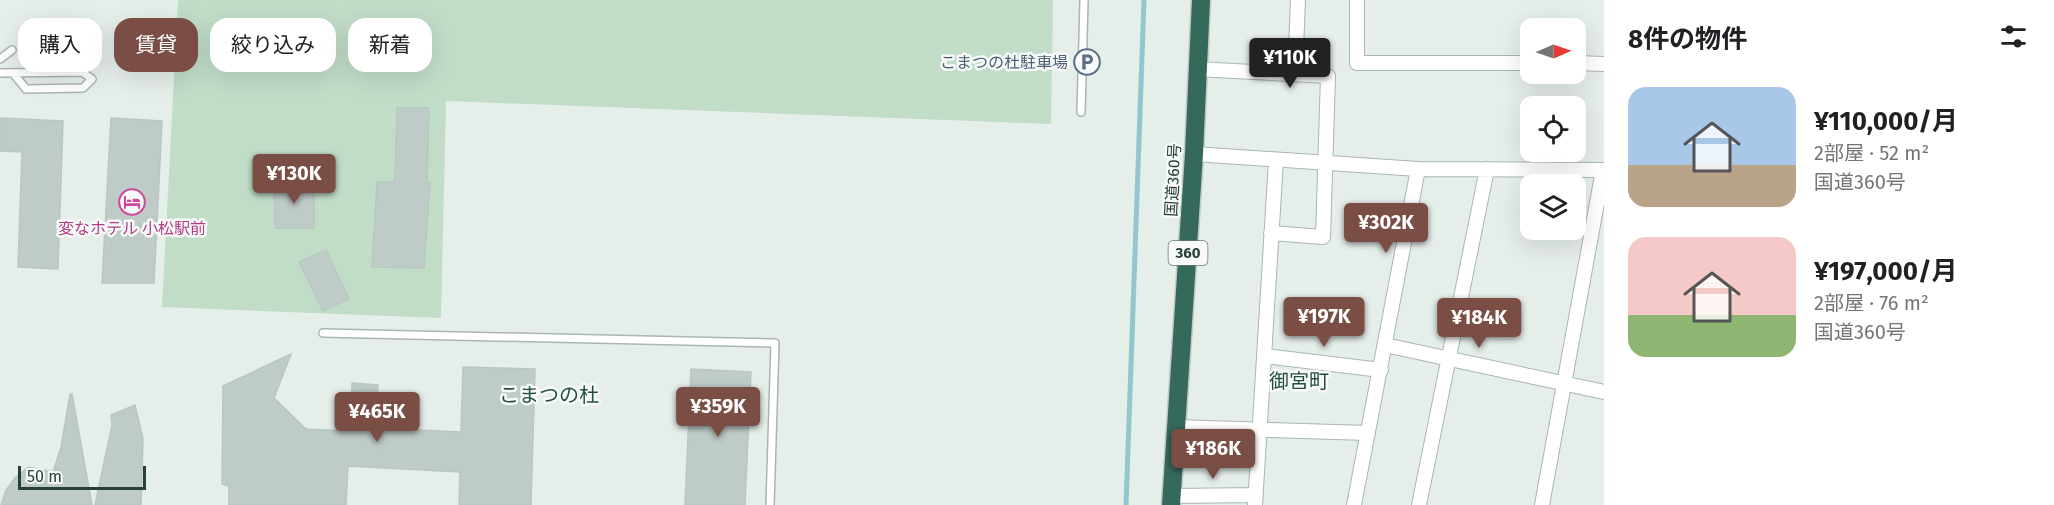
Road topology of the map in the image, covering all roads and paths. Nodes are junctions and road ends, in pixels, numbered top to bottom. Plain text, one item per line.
1 (1084, 0) edge
2 (1201, 0) edge
3 (1298, 0) edge
4 (1357, 0) edge
5 (12, 51) dead end
6 (0, 59) edge
7 (1520, 63) edge
8 (1586, 63) edge
9 (1604, 64) edge
10 (1197, 69) junction
11 (0, 73) edge
12 (12, 73) junction
13 (1295, 74) junction
14 (1081, 112) dead end
15 (1194, 154) junction
16 (1276, 160) junction
17 (1326, 163) junction
18 (1418, 168) junction
19 (1487, 169) junction
20 (1604, 170) edge
21 (1271, 233) junction
22 (323, 333) dead end
23 (1385, 345) junction
24 (1264, 356) junction
25 (1448, 358) junction
26 (1381, 370) junction
27 (1566, 384) junction
28 (1604, 392) edge
29 (1176, 427) junction
30 (1260, 430) junction
31 (1368, 433) junction
32 (1255, 500) edge
33 (1172, 501) edge
34 (770, 505) edge
35 (1354, 505) edge
36 (1419, 505) edge
37 (1542, 505) edge

1 - 14 lane
2 - 10 highway, 国道360号 / 360
3 - 13 street
4 - 7 street
5 - 6 lane
8 - 9 street
10 - 13 street
10 - 15 highway, 国道360号 / 360
11 - 12 lane
12 - 12 lane
13 - 17 street
15 - 16 street
15 - 29 highway, 国道360号 / 360
16 - 17 street
16 - 21 street
17 - 18 street
17 - 21 street
18 - 19 street
18 - 23 street
19 - 20 street
19 - 25 street
20 - 27 street
21 - 24 street
22 - 34 lane
23 - 25 street
23 - 26 street
24 - 26 street
24 - 30 street
25 - 27 street
25 - 36 street
26 - 31 street
27 - 28 street
27 - 37 street
29 - 30 street
29 - 33 highway, 国道360号 / 360
30 - 31 street
30 - 32 street
31 - 35 street
32 - 33 street

